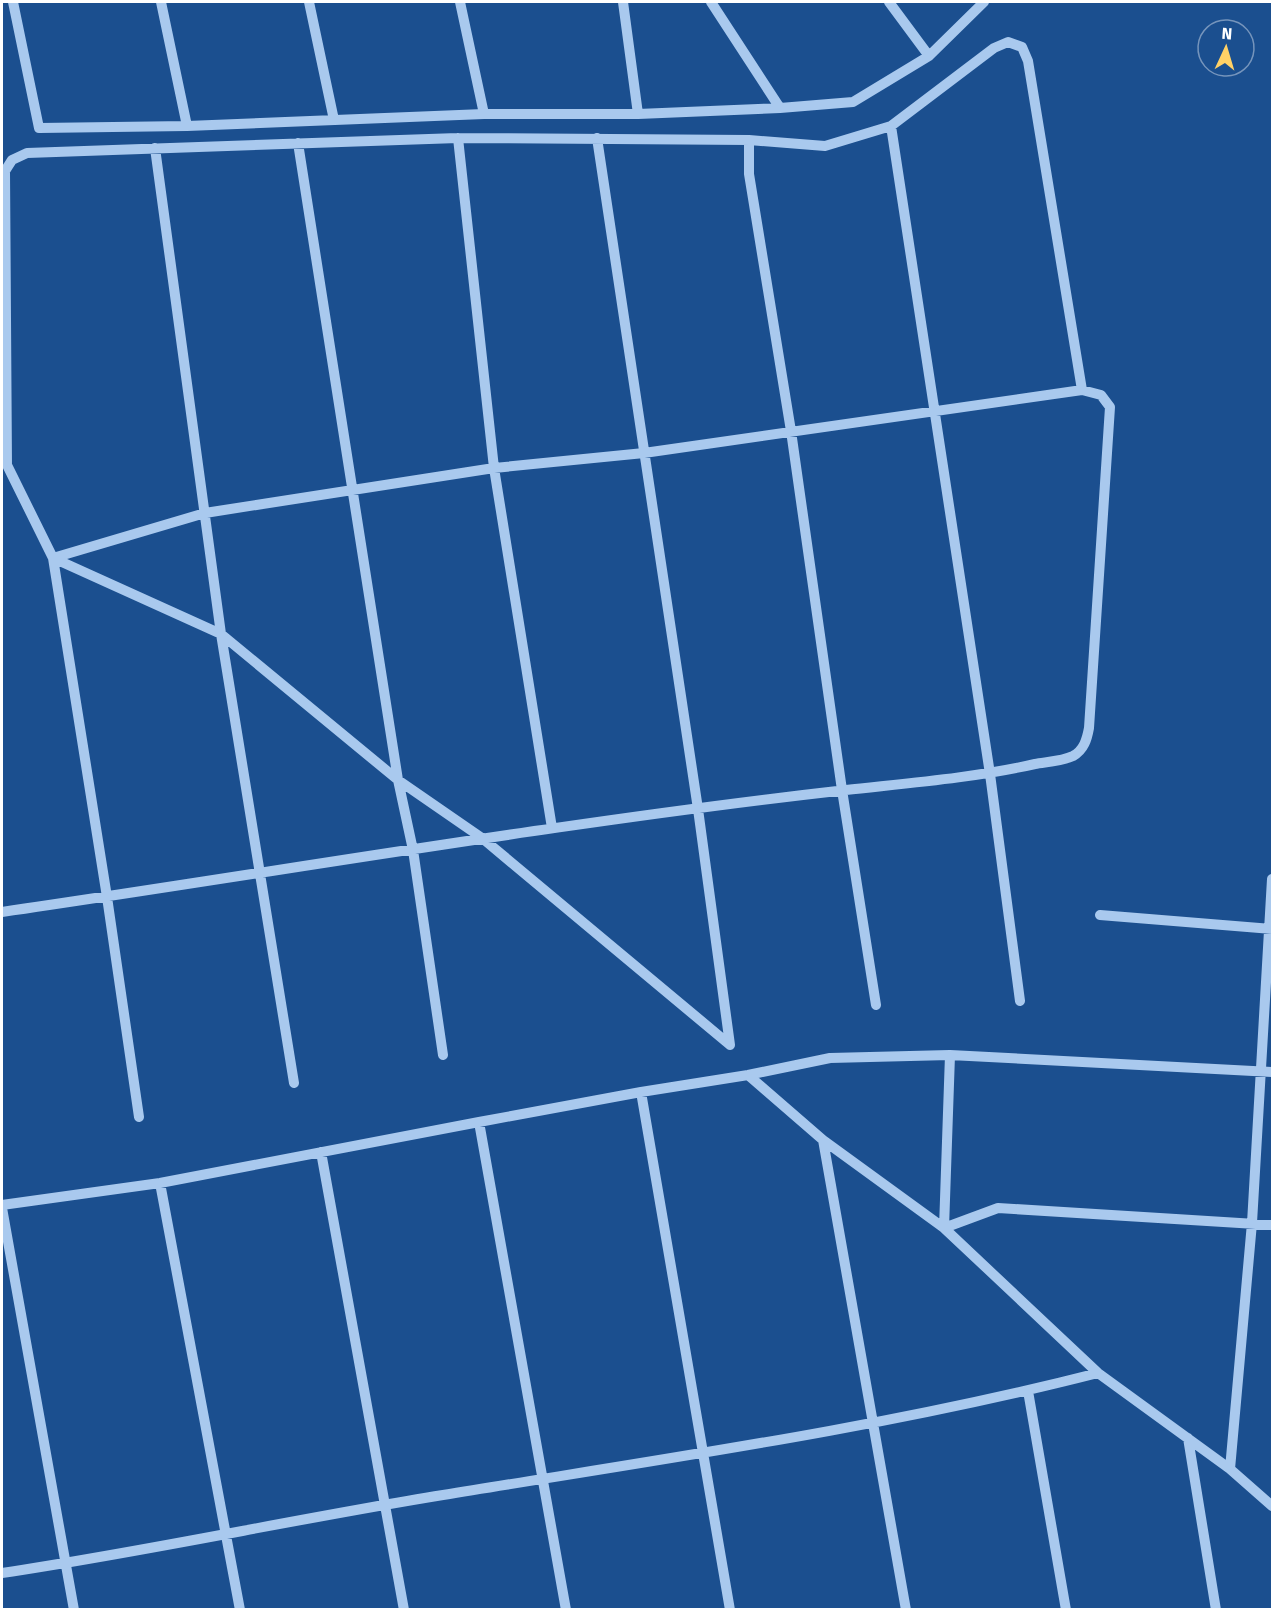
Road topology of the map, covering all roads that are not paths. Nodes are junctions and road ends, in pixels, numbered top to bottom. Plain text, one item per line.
1 (13, 2) edge
2 (161, 2) edge
3 (309, 2) edge
4 (460, 2) edge
5 (623, 2) edge
6 (711, 2) edge
7 (889, 2) edge
8 (984, 2) edge
9 (929, 56) junction
10 (780, 108) junction
11 (484, 114) junction
12 (638, 114) junction
13 (334, 120) junction
14 (187, 126) junction
15 (891, 126) junction
16 (458, 138) junction
17 (597, 138) junction
18 (749, 140) junction
19 (298, 143) junction
20 (155, 148) junction
21 (1082, 390) junction
22 (936, 411) junction
23 (791, 431) junction
24 (644, 453) junction
25 (494, 468) junction
26 (352, 491) junction
27 (205, 513) junction
28 (53, 558) junction
29 (221, 634) junction
30 (990, 774) junction
31 (398, 780) junction
32 (842, 790) junction
33 (698, 809) junction
34 (552, 828) junction
35 (482, 838) junction
36 (413, 850) junction
37 (259, 873) junction
38 (1272, 879) edge
39 (107, 897) junction
40 (2, 912) edge
41 (1100, 915) dead end
42 (1271, 928) edge
43 (1020, 1001) dead end
44 (876, 1005) dead end
45 (443, 1055) dead end
46 (950, 1055) junction
47 (1260, 1071) junction
48 (1272, 1072) edge
49 (748, 1075) junction
50 (294, 1083) dead end
51 (641, 1092) junction
52 (139, 1117) dead end
53 (479, 1122) junction
54 (823, 1140) junction
55 (321, 1152) junction
56 (160, 1183) junction
57 (2, 1207) edge
58 (1252, 1223) junction
59 (1272, 1225) edge
60 (944, 1228) junction
61 (1098, 1373) junction
62 (1028, 1391) junction
63 (871, 1423) junction
64 (1188, 1438) junction
65 (703, 1452) junction
66 (1230, 1469) junction
67 (542, 1479) junction
68 (385, 1504) junction
69 (1272, 1506) edge
70 (226, 1535) junction
71 (66, 1563) junction
72 (2, 1573) edge
73 (74, 1610) edge
74 (240, 1610) edge
75 (404, 1610) edge
76 (566, 1610) edge
77 (730, 1610) edge
78 (906, 1610) edge
79 (1066, 1610) edge
80 (1216, 1610) edge

1 - 14 street
2 - 14 street
3 - 13 street
4 - 11 street
5 - 12 street
6 - 10 street
7 - 9 street
8 - 9 street
9 - 10 street
10 - 12 street
11 - 12 street
11 - 13 street
13 - 14 street
15 - 18 street
15 - 21 street
15 - 22 street
16 - 17 street
16 - 19 street
16 - 25 street
17 - 18 street
17 - 24 street
18 - 23 street
19 - 20 street
19 - 26 street
20 - 27 street
20 - 28 street
21 - 22 street
21 - 30 street
22 - 23 street
22 - 30 street
23 - 24 street
23 - 32 street
24 - 25 street
24 - 33 street
25 - 26 street
25 - 34 street
26 - 27 street
26 - 31 street
27 - 28 street
27 - 29 street
28 - 29 street
28 - 39 street
29 - 31 street
29 - 37 street
30 - 32 street
30 - 43 street
31 - 35 street
31 - 36 street
32 - 33 street
32 - 44 street
33 - 34 street
33 - 35 street
34 - 35 street
35 - 36 street
36 - 37 street
36 - 45 street
37 - 39 street
37 - 50 street
38 - 42 street
39 - 40 street
39 - 52 street
41 - 42 street
42 - 47 street
46 - 47 street
46 - 49 street
46 - 60 street
47 - 48 street
47 - 58 street
49 - 51 street
49 - 54 street
51 - 53 street
51 - 65 street
53 - 55 street
53 - 67 street
54 - 60 street
54 - 63 street
55 - 56 street
55 - 68 street
56 - 57 street
56 - 70 street
57 - 71 street
58 - 59 street
58 - 60 street
58 - 66 street
60 - 61 street
61 - 62 street
61 - 64 street
62 - 63 street
62 - 79 street
63 - 65 street
63 - 78 street
64 - 66 street
64 - 80 street
65 - 67 street
65 - 77 street
66 - 69 street
67 - 68 street
67 - 76 street
68 - 70 street
68 - 75 street
70 - 71 street
70 - 74 street
71 - 72 street
71 - 73 street

